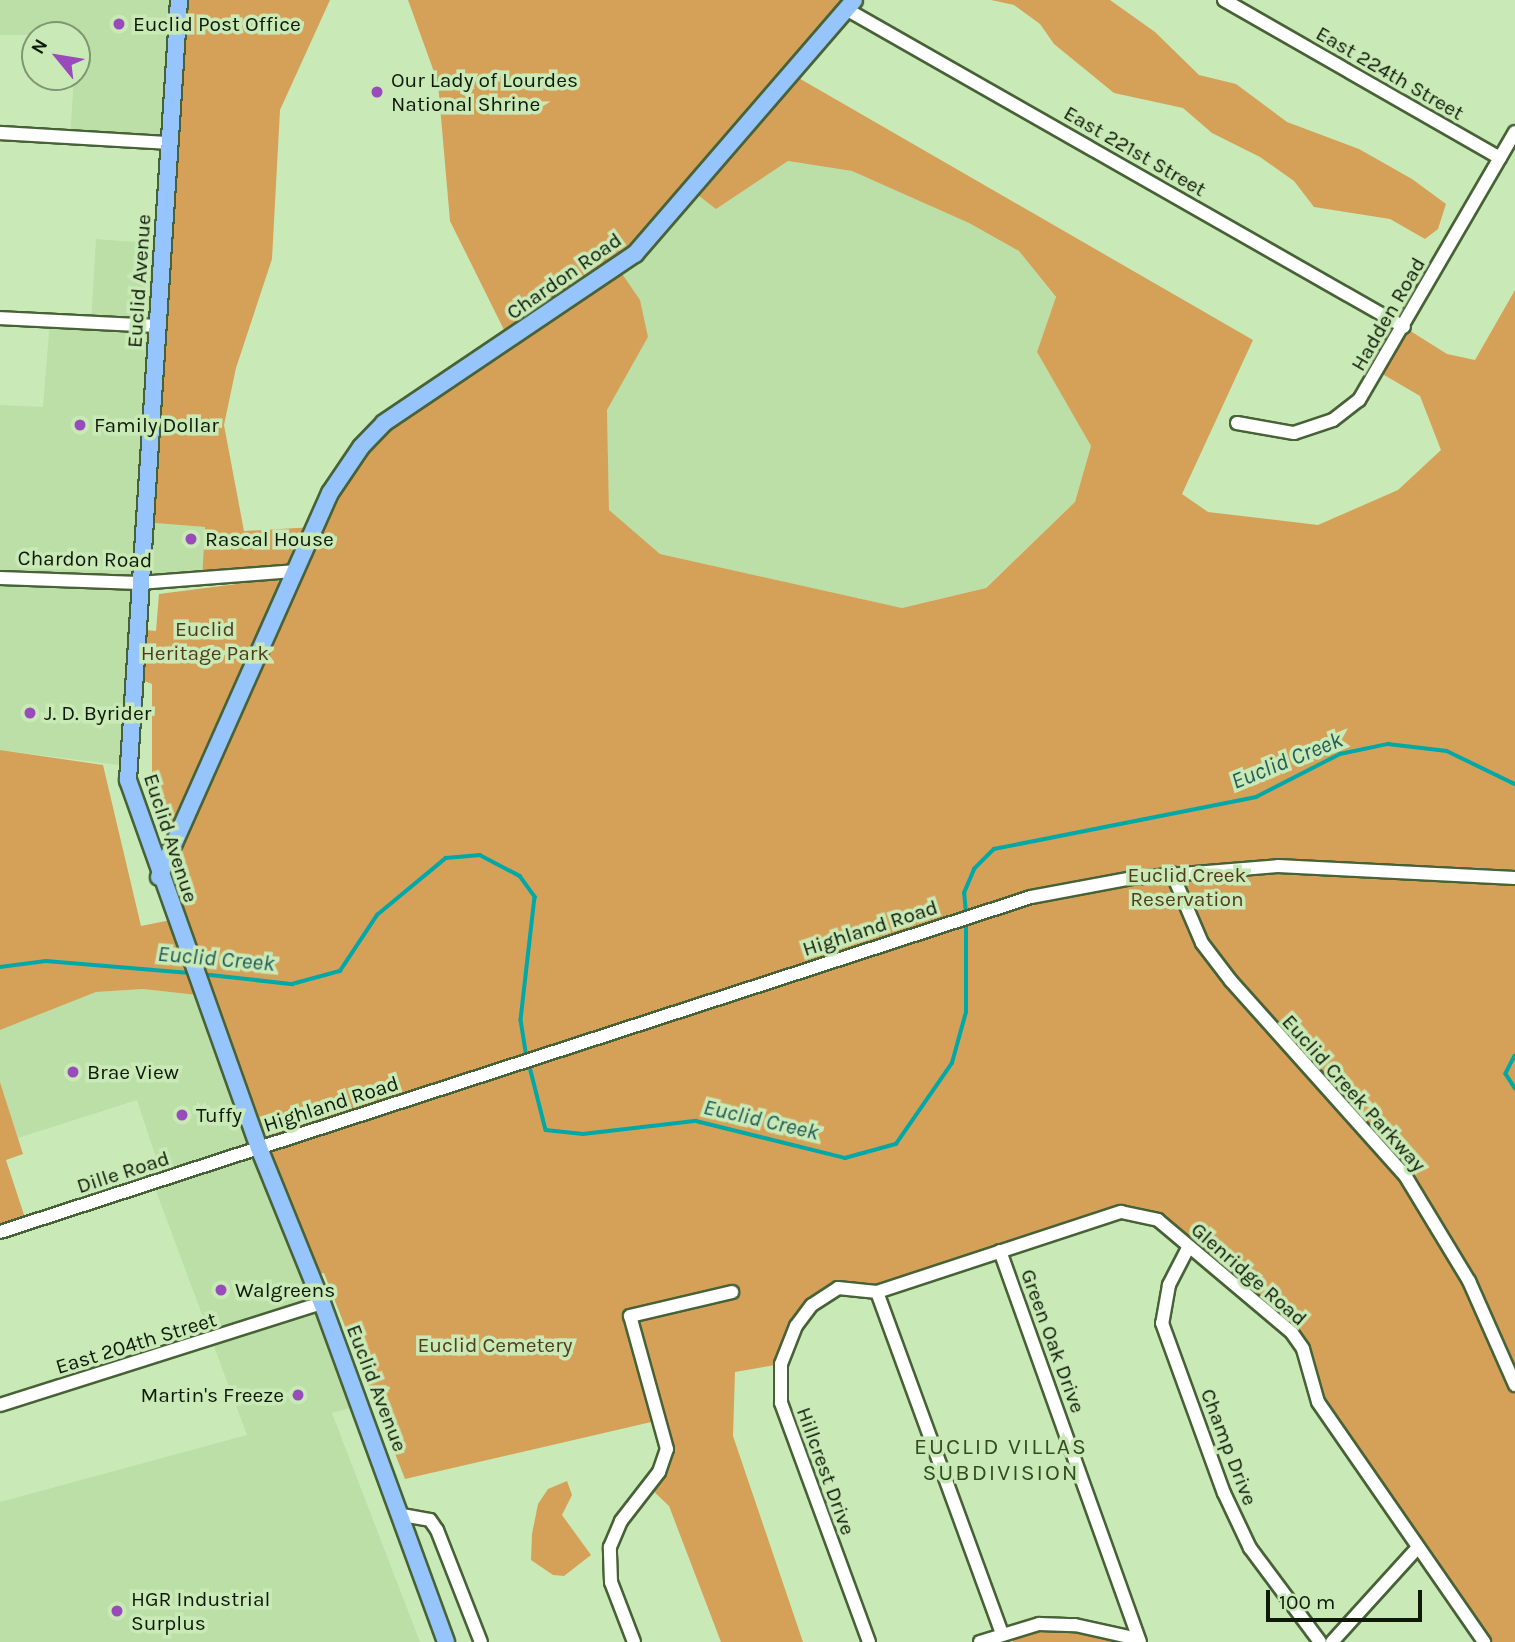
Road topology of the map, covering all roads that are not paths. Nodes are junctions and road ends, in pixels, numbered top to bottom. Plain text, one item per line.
1 (178, 0) edge
2 (1224, 0) edge
3 (850, 5) edge
4 (1515, 132) edge
5 (0, 133) edge
6 (169, 143) junction
7 (1500, 158) junction
8 (0, 318) edge
9 (157, 326) junction
10 (1404, 327) junction
11 (1237, 423) dead end
12 (294, 571) junction
13 (0, 578) edge
14 (139, 583) junction
15 (1171, 873) junction
16 (159, 877) junction
17 (1515, 878) edge
18 (259, 1148) junction
19 (0, 1233) edge
20 (1188, 1248) junction
21 (1000, 1251) junction
22 (838, 1288) joint
23 (732, 1292) dead end
24 (877, 1292) junction
25 (323, 1303) junction
26 (1515, 1385) edge
27 (0, 1405) edge
28 (402, 1515) junction
29 (1418, 1547) junction
30 (1002, 1634) junction
31 (1139, 1640) edge
32 (446, 1642) edge
33 (481, 1642) edge
34 (634, 1642) edge
35 (869, 1642) edge
36 (980, 1642) edge
37 (1321, 1642) edge
38 (1332, 1642) edge
39 (1484, 1642) edge

1 - 6 main road, Euclid Avenue
2 - 7 street, East 224th Street
3 - 10 street, East 221st Street
3 - 12 main road, Chardon Road
4 - 7 street, Hadden Road
5 - 6 street
6 - 9 main road, Euclid Avenue
7 - 10 street, Hadden Road
8 - 9 street
9 - 14 main road, Euclid Avenue
10 - 11 street, Hadden Road
12 - 14 street, Chardon Road
12 - 16 main road, Chardon Road
13 - 14 street, Chardon Road
14 - 16 main road, Euclid Avenue
15 - 17 street, Highland Road
15 - 18 street, Highland Road
15 - 26 street, Euclid Creek Parkway
16 - 18 main road, Euclid Avenue
18 - 19 street, Dille Road
18 - 25 main road, Euclid Avenue
20 - 21 street, Glenridge Road
20 - 29 street, Glenridge Road
20 - 37 street, Champ Drive
21 - 24 street, Glenridge Road
21 - 31 street, Green Oak Drive
22 - 24 street, Glenridge Road
22 - 35 street, Hillcrest Drive
23 - 34 street
24 - 30 street
25 - 27 street, East 204th Street
25 - 28 main road, Euclid Avenue
28 - 32 main road, Euclid Avenue
28 - 33 street
29 - 38 street
29 - 39 street, Glenridge Road
30 - 31 street
30 - 36 street

